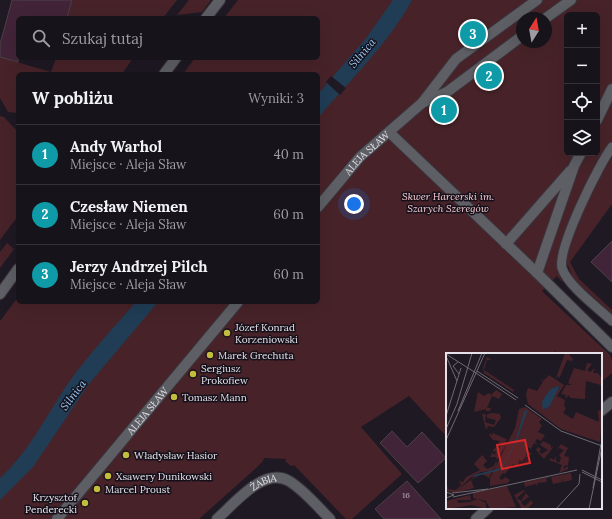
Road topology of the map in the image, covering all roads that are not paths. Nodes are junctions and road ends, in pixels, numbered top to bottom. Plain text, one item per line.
1 (220, 0) edge
2 (537, 0) edge
3 (571, 0) edge
4 (552, 14) edge
5 (208, 16) edge
6 (516, 40) edge
7 (174, 60) edge
8 (166, 72) edge
9 (612, 89) edge
10 (422, 103) junction
11 (600, 114) edge
12 (389, 132) junction
13 (612, 147) edge
14 (579, 156) edge
15 (574, 166) junction
16 (320, 206) edge
17 (506, 244) junction
18 (16, 272) edge
19 (537, 273) junction
20 (0, 294) edge
21 (236, 304) edge
22 (612, 321) edge
23 (612, 347) edge
24 (612, 402) edge
25 (602, 410) edge
26 (487, 509) edge
27 (57, 519) edge
28 (218, 519) edge
29 (330, 519) edge
30 (476, 519) edge

1 - 5 street
2 - 10 street, ALEJA SŁAW
3 - 4 street
6 - 10 street, ALEJA SŁAW
7 - 8 street
9 - 11 street
10 - 12 street, ALEJA SŁAW
12 - 16 street, ALEJA SŁAW
12 - 17 street
13 - 22 lane
14 - 15 street
15 - 17 street
15 - 19 street
17 - 19 street
18 - 20 street
19 - 23 street
21 - 27 street, ALEJA SŁAW
24 - 25 street
26 - 30 street
28 - 29 street, ŻABIA

